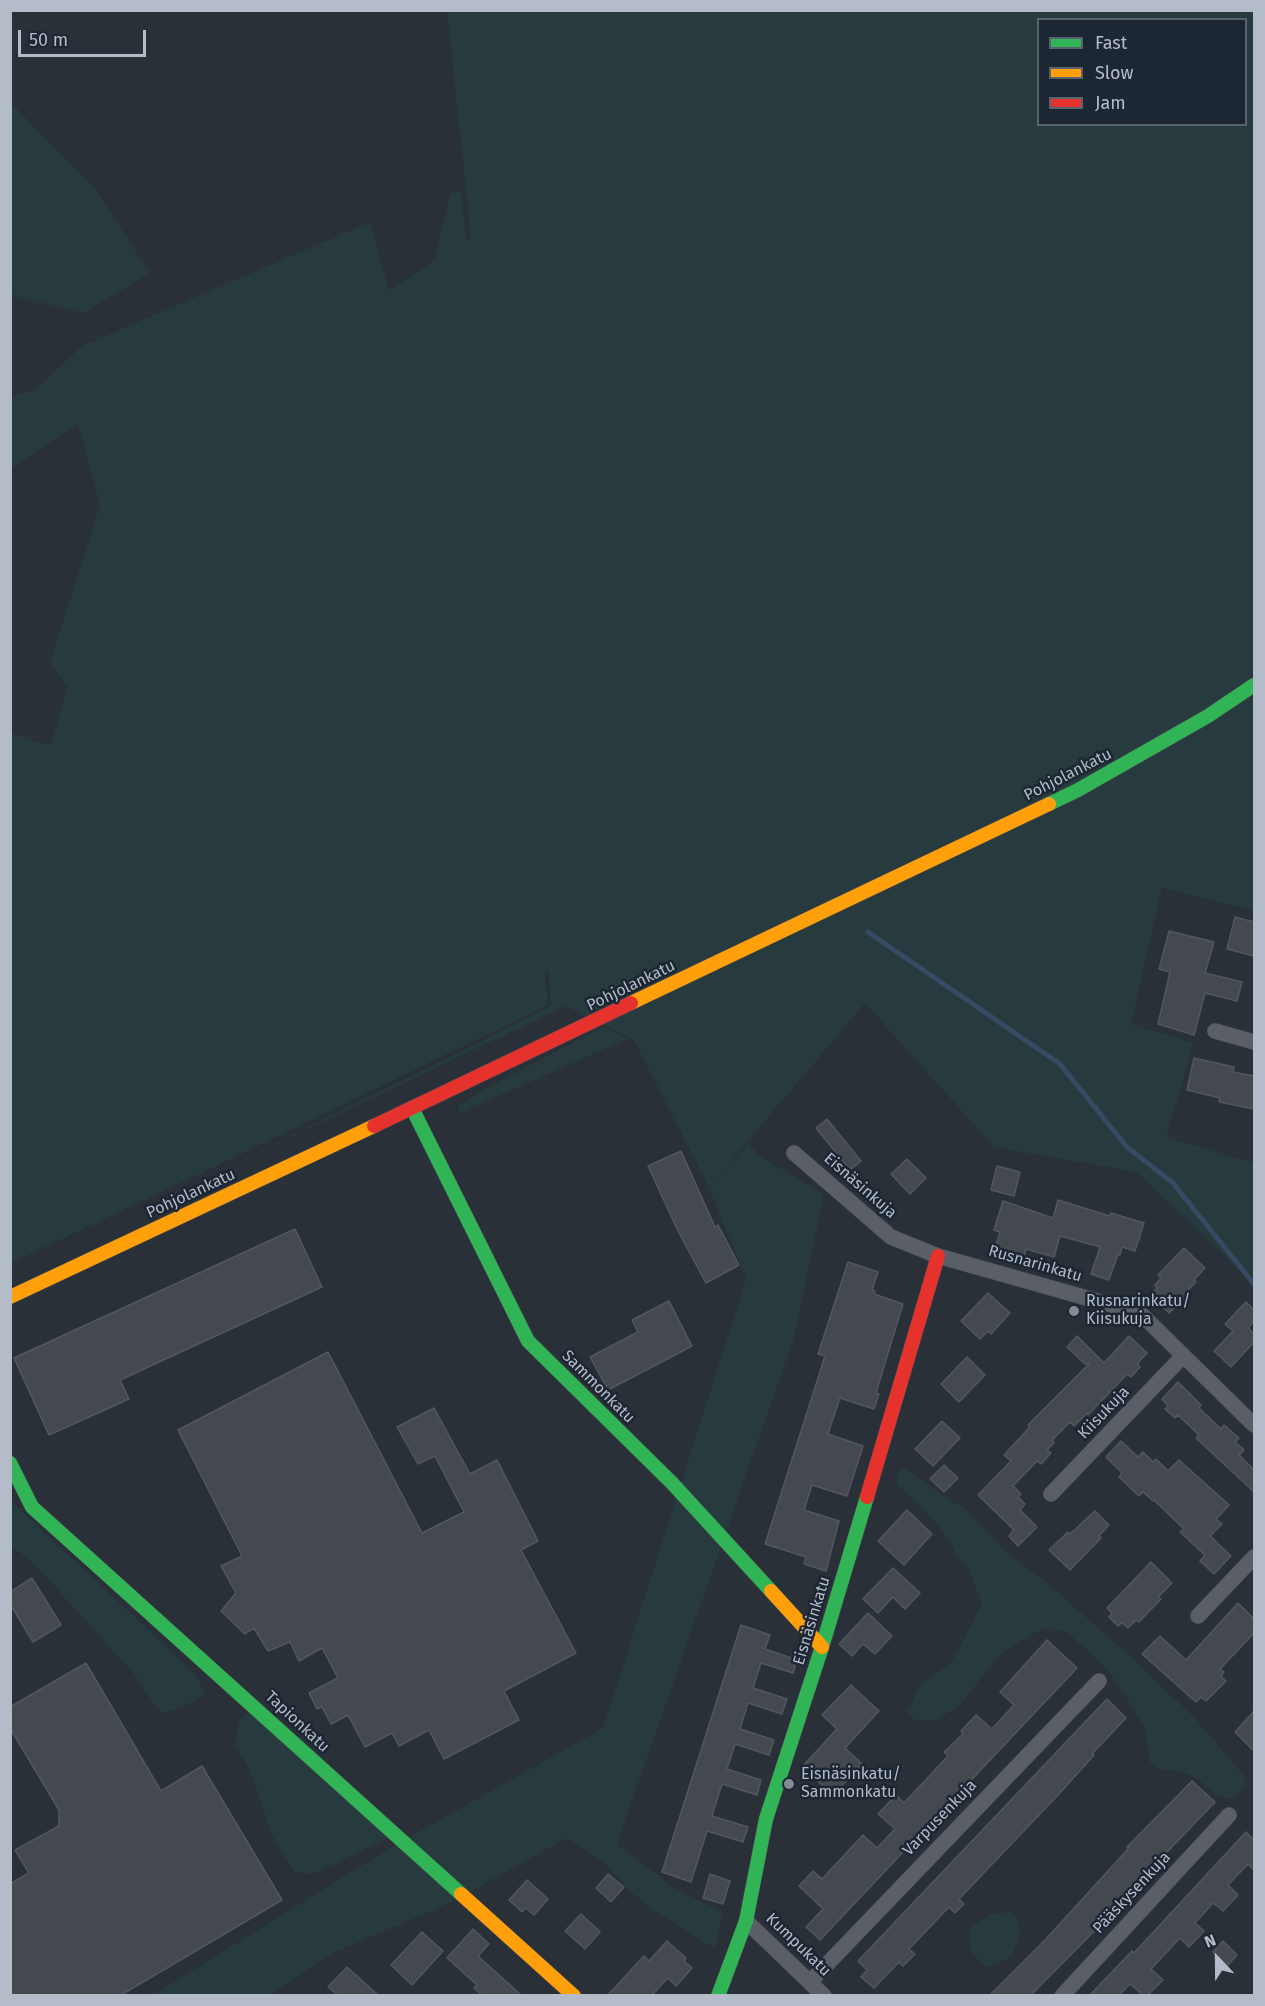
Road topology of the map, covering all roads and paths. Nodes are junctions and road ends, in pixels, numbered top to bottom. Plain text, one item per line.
1 (1254, 685) edge
2 (1215, 1031) dead end
3 (1254, 1042) edge
4 (412, 1108) junction
5 (794, 1153) dead end
6 (938, 1256) junction
7 (10, 1297) edge
8 (1183, 1356) junction
9 (1254, 1425) edge
10 (10, 1463) edge
11 (1051, 1494) dead end
12 (1254, 1557) edge
13 (1198, 1616) dead end
14 (822, 1647) junction
15 (1098, 1681) dead end
16 (1229, 1815) dead end
17 (746, 1921) junction
18 (810, 1982) junction
19 (574, 1995) edge
20 (717, 1995) edge
21 (824, 1995) edge
22 (1062, 1995) edge

1 - 4 street, Pohjolankatu
2 - 3 street
4 - 7 street, Pohjolankatu
4 - 14 street, Sammonkatu
5 - 6 street, Eisnäsinkuja
6 - 8 street, Rusnarinkatu
6 - 14 street, Eisnäsinkatu
8 - 9 street, Rusnarinkatu
8 - 11 street, Kiisukuja
10 - 19 street, Tapionkatu
12 - 13 street
14 - 17 street, Eisnäsinkatu
15 - 18 street, Varpusenkuja
16 - 22 street, Pääskysenkuja
17 - 18 street, Kumpukatu
17 - 20 street, Eisnäsinkatu
18 - 21 street, Kumpukatu

